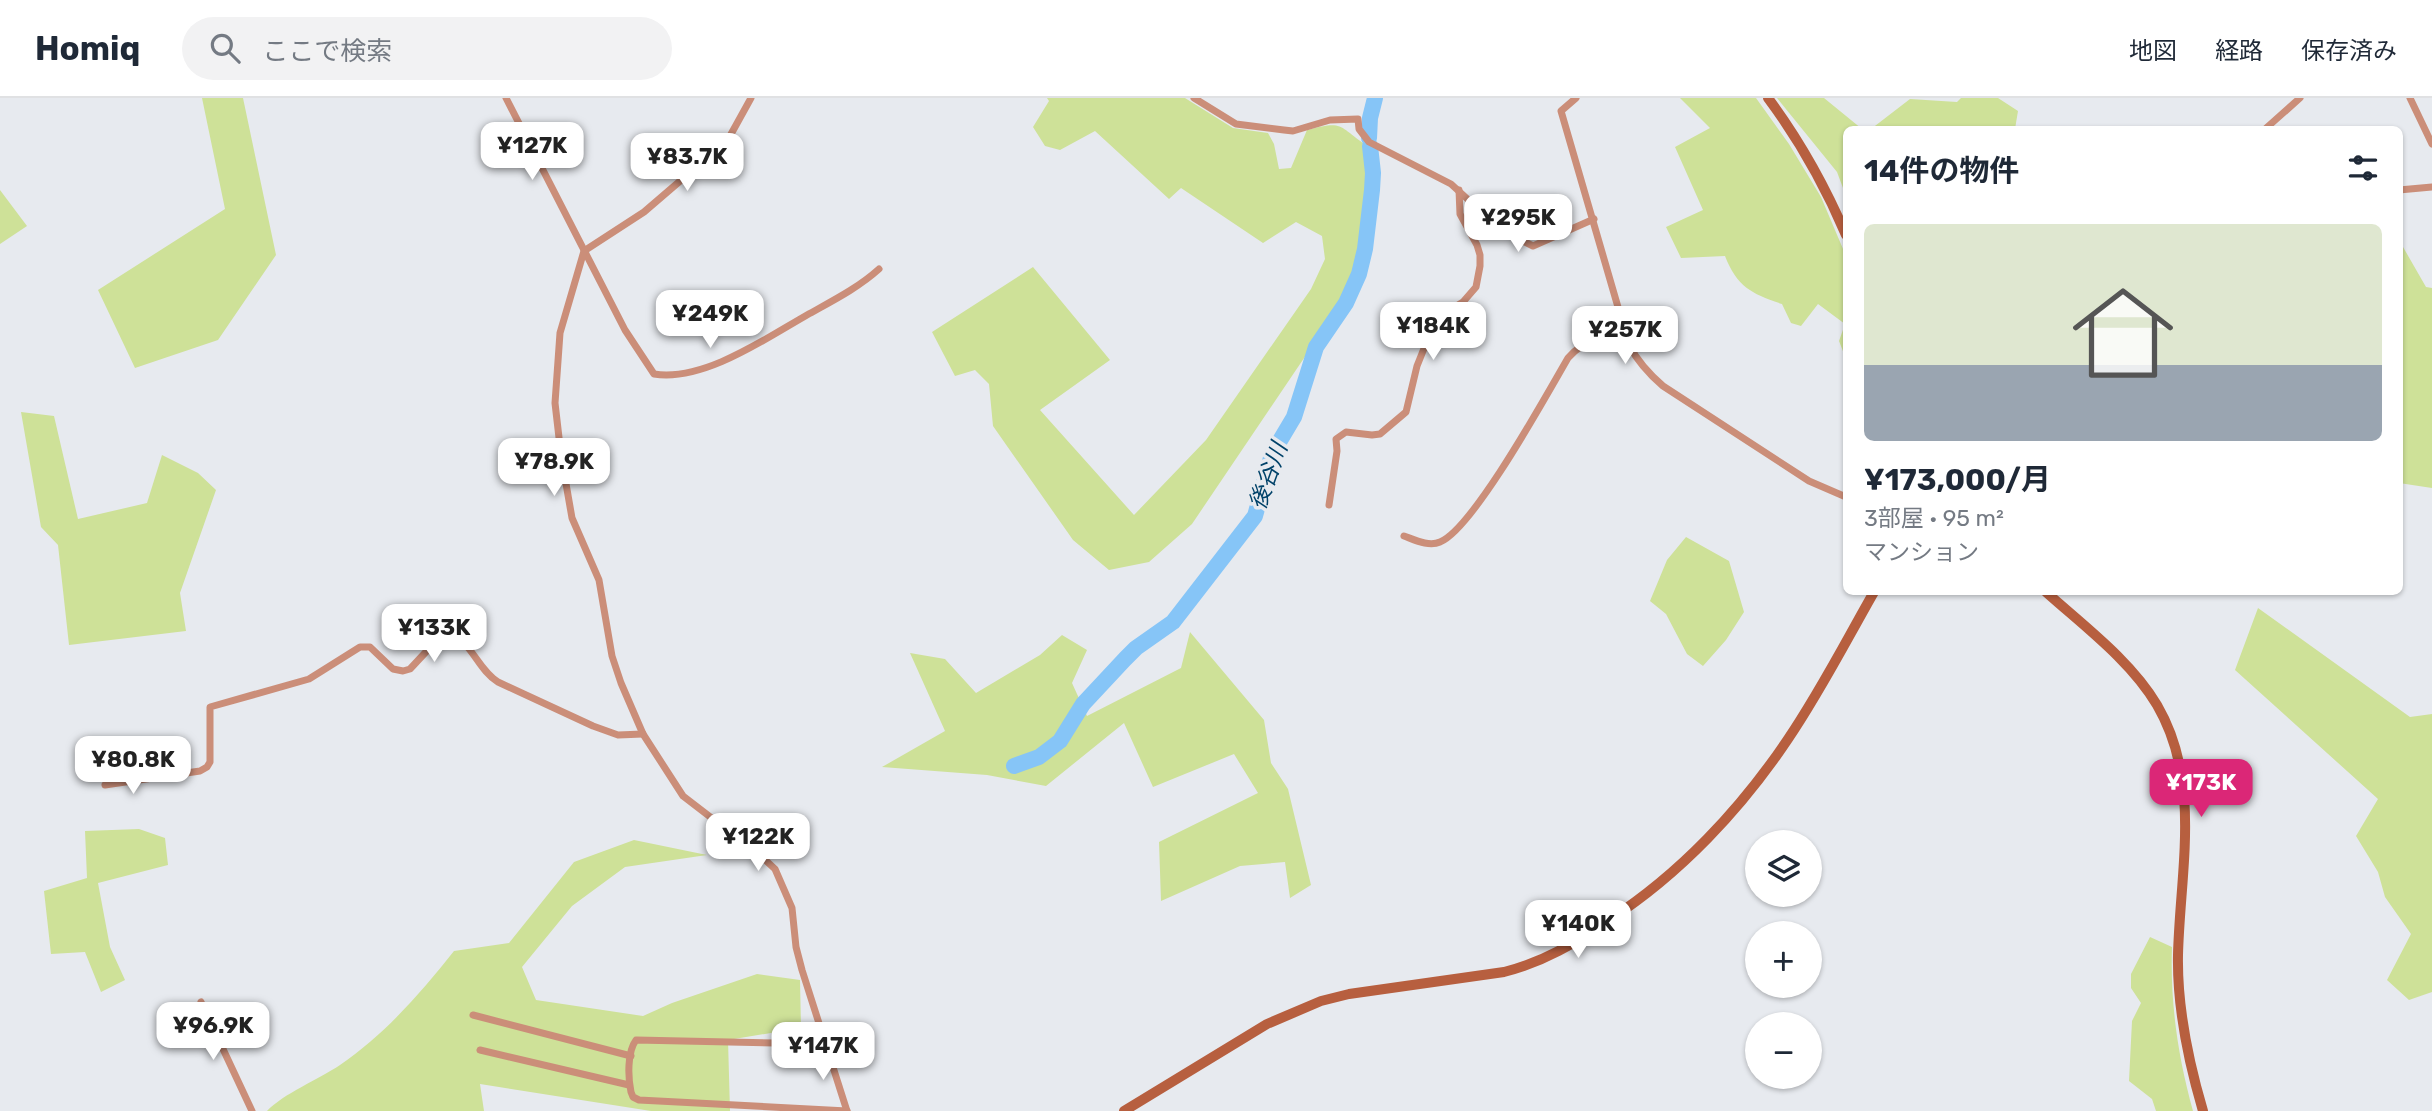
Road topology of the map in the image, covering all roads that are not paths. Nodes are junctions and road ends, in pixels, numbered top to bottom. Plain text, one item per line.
1 (506, 98) edge
2 (751, 98) edge
3 (1194, 98) edge
4 (1576, 98) edge
5 (1768, 98) edge
6 (2300, 98) edge
7 (2410, 98) edge
8 (2268, 126) edge
9 (2432, 144) edge
10 (2432, 187) edge
11 (1459, 190) junction
12 (2403, 190) edge
13 (1594, 219) junction
14 (1843, 229) edge
15 (584, 251) junction
16 (879, 269) dead end
17 (1629, 345) junction
18 (654, 374) junction
19 (654, 383) dead end
20 (1843, 496) edge
21 (1329, 505) dead end
22 (1404, 536) dead end
23 (1872, 595) edge
24 (2049, 595) edge
25 (643, 734) junction
26 (105, 785) dead end
27 (201, 1002) dead end
28 (473, 1015) dead end
29 (826, 1044) junction
30 (480, 1051) dead end
31 (631, 1056) junction
32 (629, 1085) junction
33 (251, 1111) edge
34 (847, 1111) edge
35 (1124, 1111) edge
36 (2203, 1111) edge

1 - 15 street
2 - 15 street
3 - 11 street
4 - 13 street
5 - 14 street
6 - 8 street
7 - 9 street
10 - 12 street
11 - 13 street
11 - 21 street
13 - 17 street
15 - 18 street
15 - 25 street
16 - 18 street
17 - 20 street
17 - 22 street
18 - 19 street
23 - 35 street
24 - 36 street
25 - 26 street
25 - 29 street
27 - 33 street
28 - 31 street
29 - 31 street
29 - 34 street
30 - 32 street
31 - 32 street
32 - 34 street

